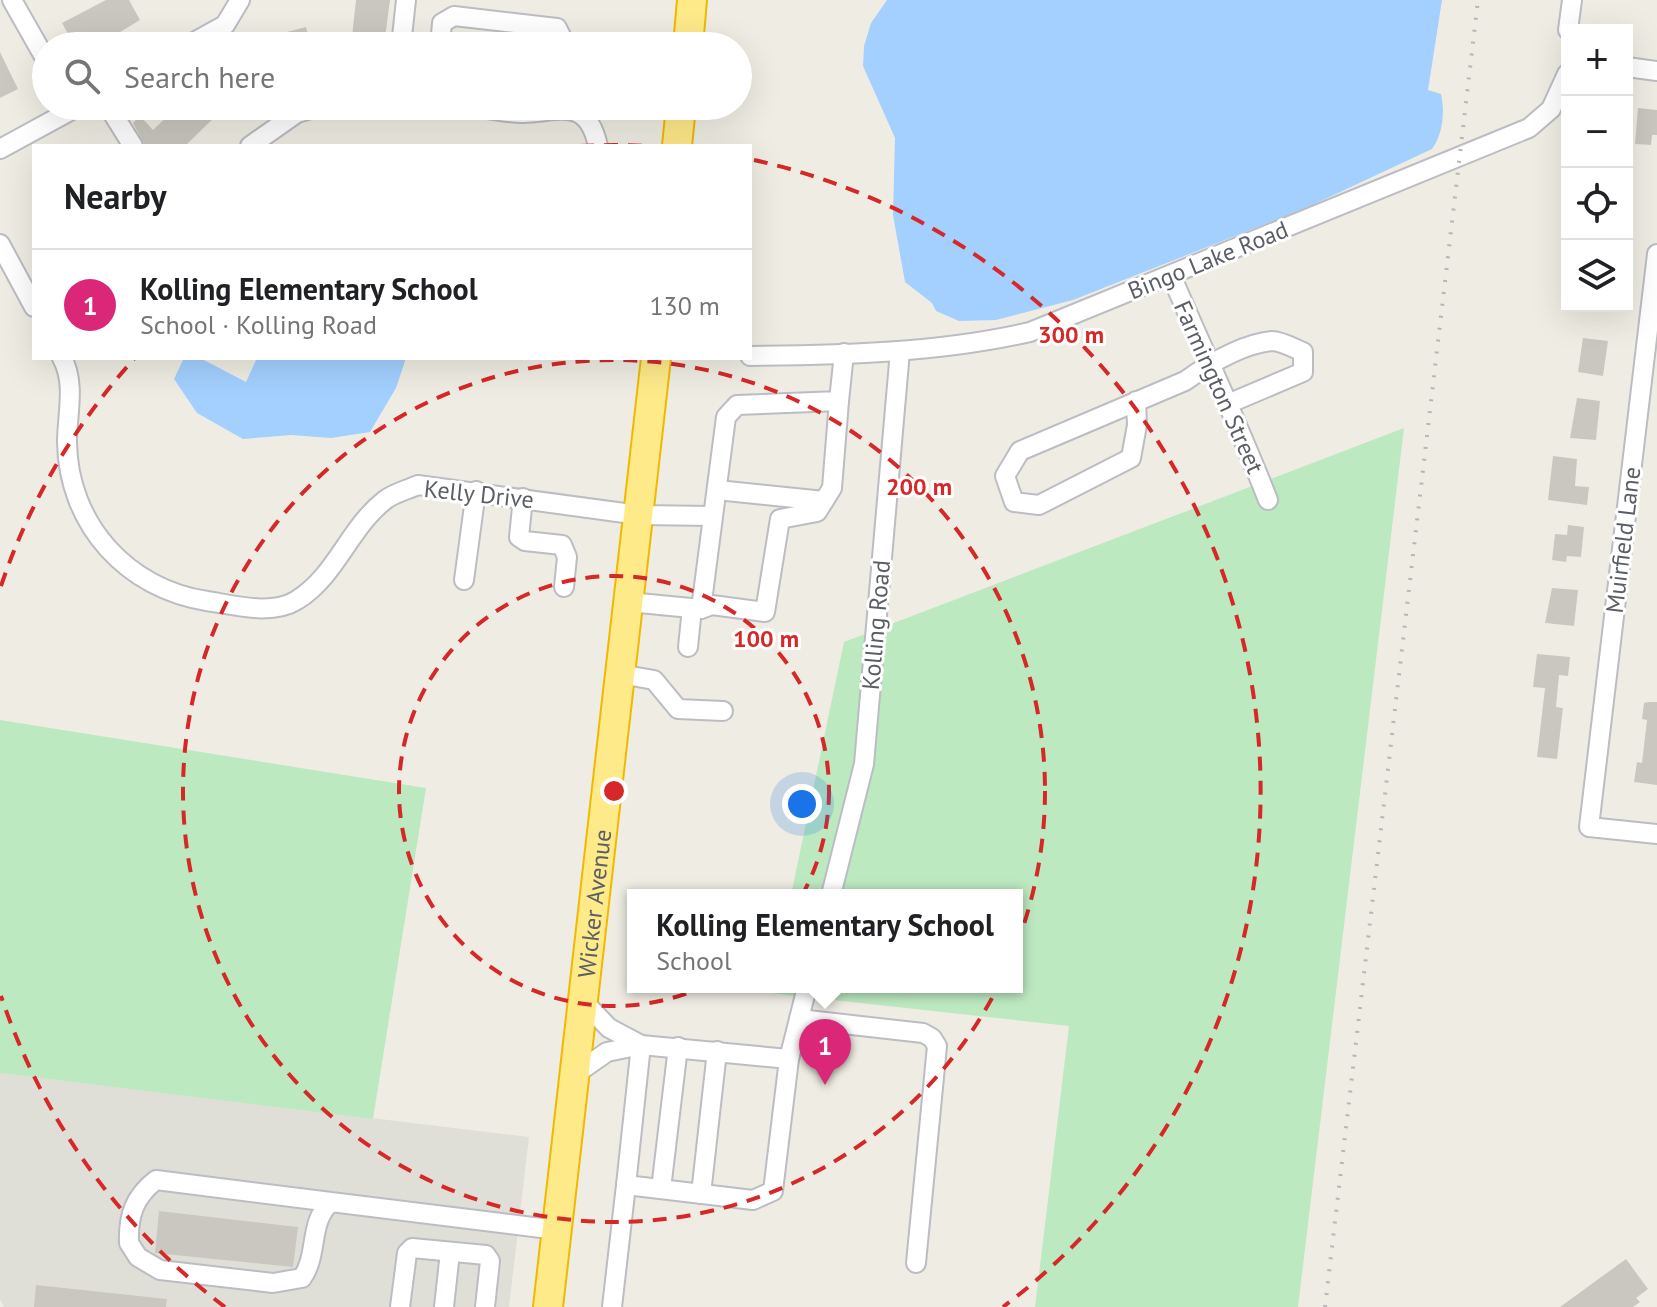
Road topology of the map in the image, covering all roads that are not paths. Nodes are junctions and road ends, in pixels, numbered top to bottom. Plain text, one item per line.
1 (12, 0) edge
2 (240, 0) edge
3 (406, 0) edge
4 (488, 0) edge
5 (1572, 0) edge
6 (687, 1) edge
7 (486, 19) junction
8 (1569, 24) edge
9 (212, 32) edge
10 (403, 32) edge
11 (441, 32) edge
12 (559, 32) edge
13 (688, 32) edge
14 (32, 35) edge
15 (1633, 68) edge
16 (1657, 71) edge
17 (1561, 87) edge
18 (51, 120) edge
19 (117, 120) edge
20 (287, 120) edge
21 (584, 120) edge
22 (680, 120) edge
23 (132, 144) edge
24 (253, 144) edge
25 (598, 144) edge
26 (677, 144) edge
27 (0, 149) edge
28 (0, 244) edge
29 (1657, 254) edge
30 (1171, 275) junction
31 (32, 303) edge
32 (900, 351) junction
33 (844, 353) junction
34 (752, 356) edge
35 (62, 360) edge
36 (656, 360) edge
37 (1208, 364) junction
38 (839, 401) junction
39 (1136, 401) junction
40 (1230, 403) junction
41 (717, 490) junction
42 (476, 491) junction
43 (523, 498) junction
44 (1268, 500) dead end
45 (824, 501) junction
46 (639, 515) junction
47 (713, 516) junction
48 (464, 580) dead end
49 (564, 587) dead end
50 (629, 602) junction
51 (696, 608) junction
52 (688, 647) dead end
53 (620, 674) junction
54 (723, 711) dead end
55 (1657, 834) edge
56 (833, 889) edge
57 (806, 993) edge
58 (583, 1001) junction
59 (799, 1019) junction
60 (641, 1045) junction
61 (678, 1047) junction
62 (717, 1051) junction
63 (789, 1059) junction
64 (574, 1075) junction
65 (626, 1185) junction
66 (661, 1189) junction
67 (701, 1194) junction
68 (331, 1202) junction
69 (557, 1230) junction
70 (450, 1252) junction
71 (916, 1263) dead end
72 (400, 1307) edge
73 (444, 1307) edge
74 (485, 1307) edge
75 (548, 1307) edge
76 (612, 1307) edge

1 - 14 street
2 - 9 street
3 - 10 street
4 - 7 street
5 - 8 street
6 - 13 highway
7 - 11 street
7 - 12 street
15 - 16 street
17 - 30 street, Bingo Lake Road
18 - 27 street
19 - 23 street
20 - 24 street
21 - 25 street
22 - 26 highway
28 - 31 street
29 - 55 street, Muirfield Lane
30 - 32 street, Bingo Lake Road
30 - 37 street, Farmington Street
32 - 33 street, Bingo Lake Road
32 - 56 street, Kolling Road
33 - 34 street, Bingo Lake Road
33 - 38 street
35 - 42 street, Kelly Drive
36 - 46 highway, Wicker Avenue
37 - 39 street
37 - 40 street, Farmington Street
37 - 40 street
38 - 41 street
38 - 45 street
39 - 39 street
40 - 44 street, Farmington Street
41 - 45 street
41 - 47 street
42 - 43 street, Kelly Drive
42 - 48 street
43 - 46 street, Kelly Drive
43 - 49 street
45 - 51 street
46 - 47 street, Kelly Drive
46 - 50 highway, Wicker Avenue
47 - 51 street
50 - 51 street
50 - 53 highway, Wicker Avenue
51 - 52 street
53 - 54 street
53 - 58 highway, Wicker Avenue
57 - 59 street
58 - 60 street
58 - 64 highway, Wicker Avenue
59 - 63 street
59 - 71 street
60 - 61 street
60 - 64 street
60 - 65 street
61 - 62 street
61 - 66 street
62 - 63 street
62 - 67 street
63 - 67 street
64 - 69 highway, Wicker Avenue
65 - 66 street
65 - 76 street
66 - 67 street
68 - 68 street
68 - 69 street
69 - 75 highway, Wicker Avenue
70 - 72 street
70 - 73 street
70 - 74 street

